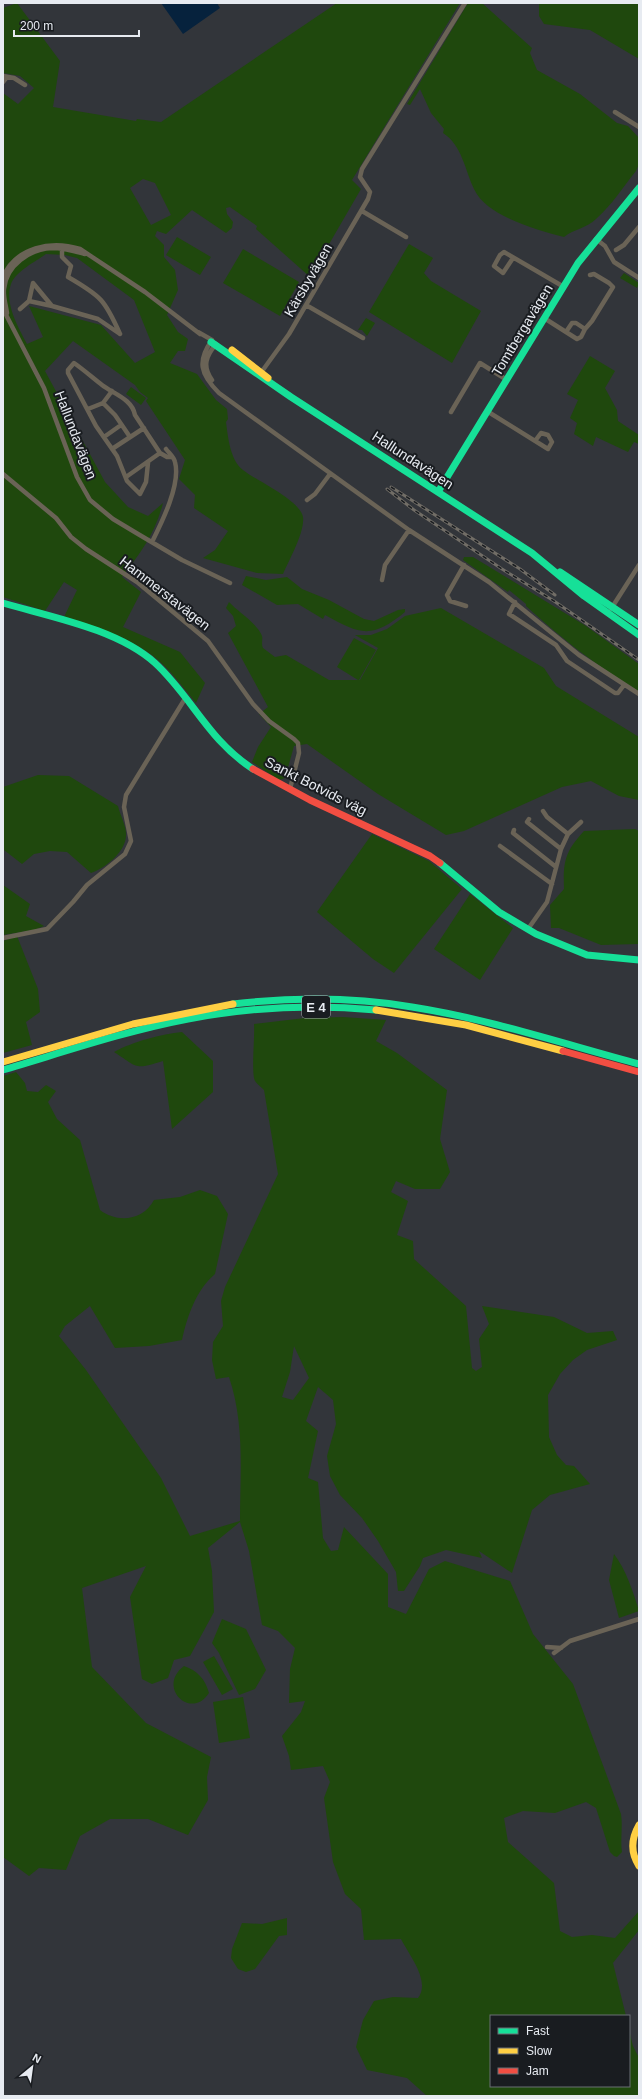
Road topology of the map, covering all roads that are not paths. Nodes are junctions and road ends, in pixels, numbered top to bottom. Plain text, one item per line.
1 (465, 3) edge
2 (5, 77) edge
3 (3, 82) edge
4 (25, 85) dead end
5 (615, 112) dead end
6 (639, 127) edge
7 (639, 188) edge
8 (362, 211) junction
9 (639, 227) edge
10 (406, 237) dead end
11 (596, 238) junction
12 (62, 247) junction
13 (616, 250) dead end
14 (513, 258) junction
15 (590, 275) dead end
16 (3, 277) edge
17 (639, 278) edge
18 (564, 287) junction
19 (29, 300) junction
20 (306, 305) junction
21 (52, 306) junction
22 (3, 309) edge
23 (20, 309) dead end
24 (8, 318) junction
25 (544, 318) junction
26 (585, 329) junction
27 (566, 332) junction
28 (363, 338) dead end
29 (214, 342) junction
30 (260, 373) junction
31 (507, 380) junction
32 (112, 392) junction
33 (103, 403) junction
34 (88, 409) junction
35 (488, 411) junction
36 (451, 412) dead end
37 (121, 425) junction
38 (144, 428) junction
39 (104, 437) junction
40 (130, 437) junction
41 (535, 441) dead end
42 (112, 449) junction
43 (166, 449) dead end
44 (160, 453) junction
45 (172, 457) junction
46 (148, 463) junction
47 (3, 474) edge
48 (330, 474) junction
49 (126, 477) junction
50 (438, 492) junction
51 (307, 500) dead end
52 (409, 530) junction
53 (152, 542) junction
54 (536, 557) junction
55 (464, 565) junction
56 (639, 565) edge
57 (382, 580) dead end
58 (230, 583) dead end
59 (515, 602) junction
60 (3, 603) edge
61 (466, 606) dead end
62 (611, 606) junction
63 (600, 608) junction
64 (613, 617) junction
65 (639, 625) edge
66 (639, 634) edge
67 (624, 685) junction
68 (639, 694) edge
69 (186, 697) junction
70 (290, 789) junction
71 (543, 811) dead end
72 (529, 819) dead end
73 (581, 822) dead end
74 (514, 830) dead end
75 (568, 834) junction
76 (500, 846) dead end
77 (561, 849) junction
78 (556, 867) junction
79 (552, 884) junction
80 (528, 929) junction
81 (3, 938) edge
82 (639, 960) edge
83 (3, 1062) edge
84 (639, 1064) edge
85 (3, 1070) edge
86 (639, 1072) edge
87 (639, 1619) edge
88 (547, 1647) dead end
89 (561, 1648) junction
90 (554, 1653) dead end
91 (639, 1824) edge
92 (639, 1866) edge

1 - 8 street, Kärsbyvägen
2 - 3 street
2 - 4 street
5 - 6 street
7 - 11 main road, Tomtbergavägen
8 - 10 street
8 - 20 street, Kärsbyvägen
9 - 13 street
11 - 17 street
11 - 18 main road, Tomtbergavägen
12 - 16 street, Hallundavägen
12 - 21 street
12 - 24 street, Hallundavägen
12 - 29 street, Hallundavägen
14 - 14 street
14 - 18 street
15 - 26 street
18 - 25 main road, Tomtbergavägen
19 - 21 street
19 - 21 street
19 - 23 street
20 - 28 street
20 - 30 street, Kärsbyvägen
22 - 24 street, Hallundavägen
24 - 53 street, Hallundavägen
25 - 27 street
25 - 31 main road, Tomtbergavägen
26 - 27 street
26 - 27 street
29 - 30 main road, Hallundavägen
29 - 48 street
30 - 50 main road, Hallundavägen
31 - 35 main road, Tomtbergavägen
31 - 36 street
32 - 33 street
32 - 34 street
32 - 38 street
33 - 34 street
33 - 37 street
34 - 39 street
35 - 41 street
35 - 50 main road, Tomtbergavägen
37 - 39 street
37 - 40 street
38 - 40 street
38 - 44 street
39 - 42 street
40 - 42 street
42 - 49 street
43 - 45 street
44 - 45 street
44 - 46 street
45 - 53 street
46 - 49 street
46 - 49 street
47 - 70 street, Hammerstavägen
48 - 51 street
48 - 52 street
50 - 54 main road, Hallundavägen
52 - 55 street
52 - 57 street
53 - 58 street, Hallundavägen
54 - 62 main road, Hallundavägen
54 - 63 main road, Hallundavägen
55 - 59 street
55 - 61 street
56 - 62 street
59 - 67 street
59 - 67 street
60 - 69 main road, Sankt Botvids väg
62 - 63 street
62 - 64 street
62 - 65 main road, Hallundavägen
63 - 64 main road, Hallundavägen
64 - 66 main road, Hallundavägen
67 - 68 street
69 - 70 main road, Sankt Botvids väg
69 - 81 street
70 - 80 main road, Sankt Botvids väg
71 - 75 street
72 - 77 street
73 - 75 street
74 - 78 street
75 - 77 street
76 - 79 street
77 - 78 street
78 - 79 street
79 - 80 street
80 - 82 main road, Sankt Botvids väg
83 - 84 main road, E 4
85 - 86 main road, E 4
87 - 89 street
88 - 89 street
89 - 90 street
91 - 92 main road

